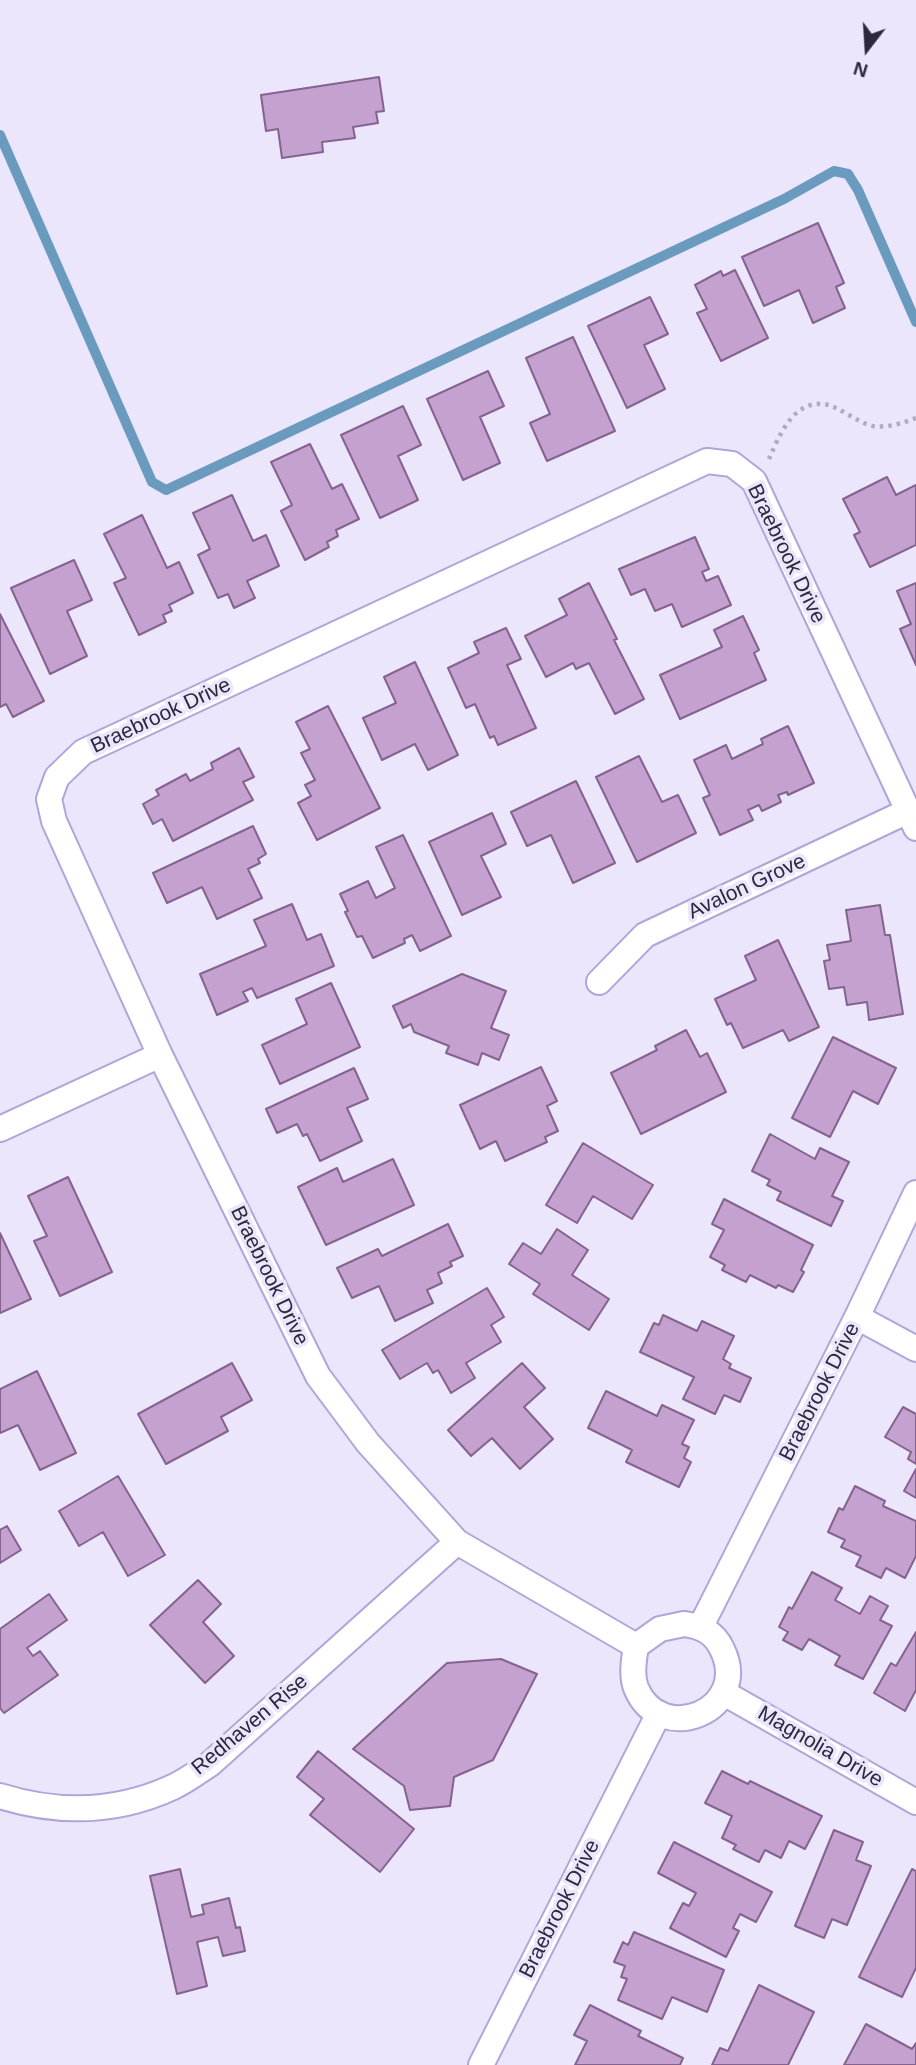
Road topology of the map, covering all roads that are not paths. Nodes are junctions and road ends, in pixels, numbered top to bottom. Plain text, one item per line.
1 (912, 820) edge
2 (598, 982) dead end
3 (160, 1055) junction
4 (0, 1129) edge
5 (916, 1193) edge
6 (857, 1317) junction
7 (916, 1349) edge
8 (457, 1542) junction
9 (701, 1626) junction
10 (636, 1646) junction
11 (724, 1693) junction
12 (658, 1715) junction
13 (0, 1797) edge
14 (916, 1802) edge
15 (481, 2065) edge

1 - 2 street, Avalon Grove
1 - 3 street, Braebrook Drive
3 - 4 street
3 - 8 street, Braebrook Drive
5 - 6 street, Braebrook Drive
6 - 7 street
6 - 9 street, Braebrook Drive
8 - 10 street, Braebrook Drive
8 - 13 street, Redhaven Rise
9 - 10 street
9 - 11 street
10 - 12 street
11 - 12 street
11 - 14 street, Magnolia Drive
12 - 15 street, Braebrook Drive

